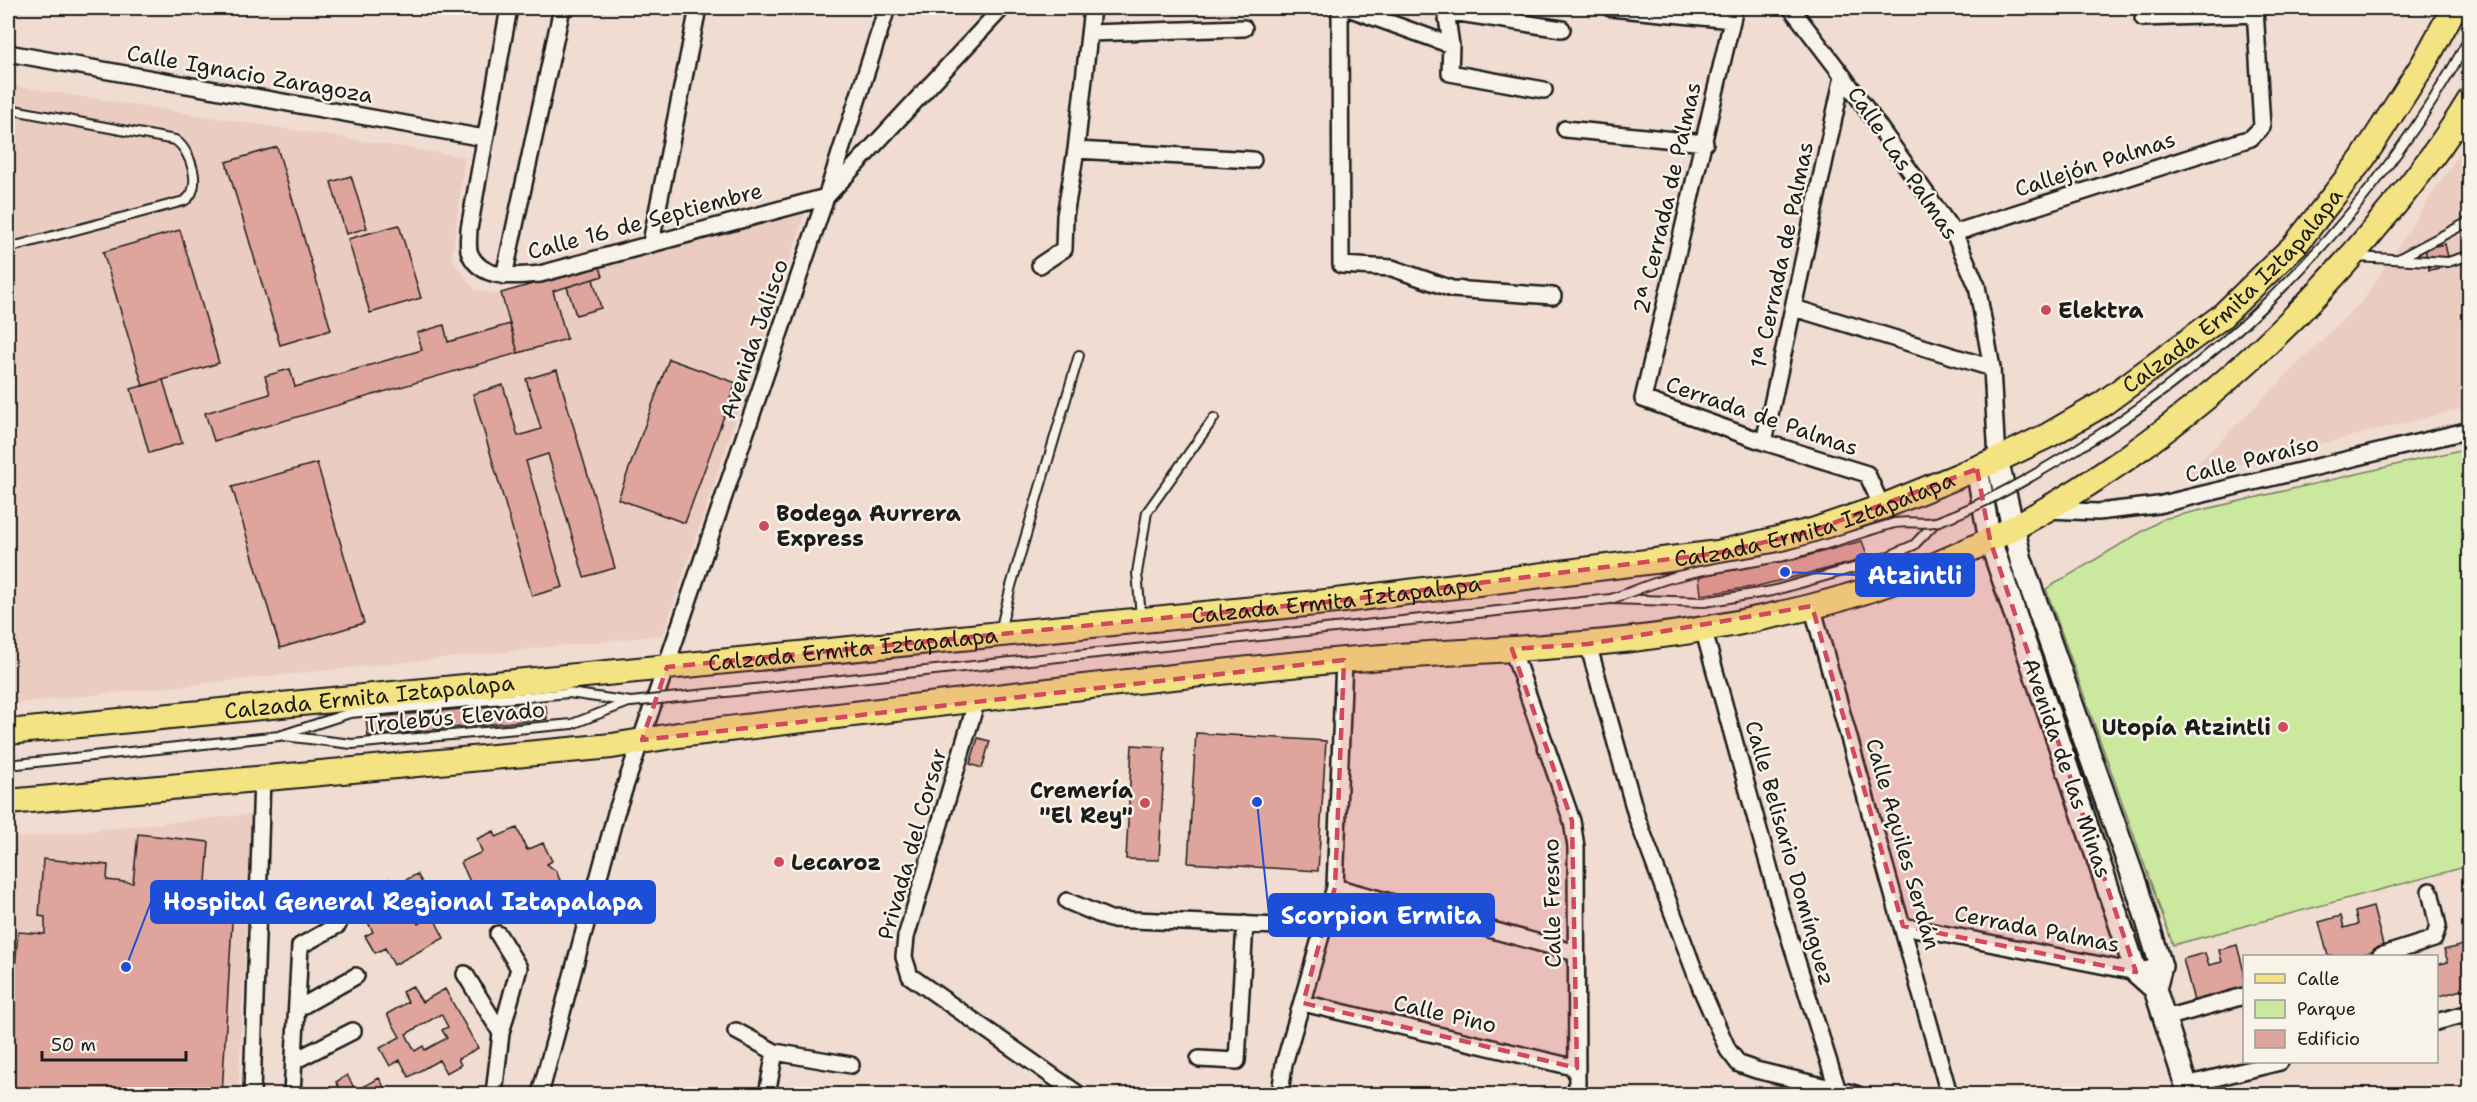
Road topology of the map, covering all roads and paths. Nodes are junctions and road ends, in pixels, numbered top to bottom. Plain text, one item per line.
1 (508, 8) edge
2 (562, 8) edge
3 (698, 8) edge
4 (887, 8) edge
5 (1002, 8) edge
6 (1092, 8) edge
7 (1340, 8) edge
8 (1348, 8) edge
9 (1610, 8) edge
10 (1791, 8) edge
11 (2454, 8) edge
12 (2255, 11) edge
13 (1733, 14) edge
14 (2143, 18) dead end
15 (1244, 28) dead end
16 (1562, 29) dead end
17 (1090, 33) junction
18 (2469, 37) edge
19 (1451, 45) junction
20 (8, 53) edge
21 (1844, 76) junction
22 (1544, 90) dead end
23 (8, 109) edge
24 (2464, 122) edge
25 (1565, 129) dead end
26 (484, 138) junction
27 (1705, 143) junction
28 (1076, 150) junction
29 (1253, 160) dead end
30 (826, 197) junction
31 (2469, 220) edge
32 (1954, 233) junction
33 (651, 242) junction
34 (8, 248) edge
35 (2469, 255) edge
36 (2352, 257) junction
37 (2399, 259) junction
38 (1040, 265) dead end
39 (504, 276) junction
40 (1553, 296) dead end
41 (1794, 308) junction
42 (1079, 355) dead end
43 (1992, 368) junction
44 (1643, 399) joint
45 (1214, 418) dead end
46 (2469, 430) edge
47 (1764, 442) junction
48 (1990, 456) junction
49 (1882, 507) junction
50 (2043, 510) junction
51 (1936, 522) junction
52 (2013, 527) junction
53 (1990, 540) junction
54 (1611, 599) junction
55 (1812, 606) junction
56 (1141, 621) junction
57 (1702, 628) junction
58 (999, 635) junction
59 (1588, 644) junction
60 (1512, 649) junction
61 (1344, 660) junction
62 (667, 667) junction
63 (977, 700) junction
64 (631, 702) junction
65 (8, 732) edge
66 (279, 736) junction
67 (642, 740) junction
68 (8, 765) edge
69 (262, 777) junction
70 (8, 802) edge
71 (1335, 887) junction
72 (2430, 891) dead end
73 (1067, 901) dead end
74 (1245, 924) junction
75 (338, 925) dead end
76 (1903, 926) junction
77 (1325, 928) junction
78 (498, 934) dead end
79 (1576, 953) junction
80 (2386, 955) edge
81 (2161, 966) junction
82 (2136, 972) junction
83 (465, 974) dead end
84 (356, 976) dead end
85 (2156, 989) junction
86 (2243, 996) edge
87 (1303, 1003) junction
88 (297, 1009) junction
89 (2469, 1013) edge
90 (2165, 1018) junction
91 (2438, 1021) edge
92 (352, 1031) dead end
93 (736, 1031) dead end
94 (501, 1033) junction
95 (776, 1052) junction
96 (1199, 1059) dead end
97 (294, 1061) junction
98 (2277, 1063) edge
99 (851, 1065) dead end
100 (1577, 1068) junction
101 (2187, 1090) edge
102 (1838, 1091) junction
103 (252, 1095) edge
104 (292, 1095) edge
105 (494, 1095) edge
106 (540, 1095) edge
107 (767, 1095) edge
108 (1078, 1095) edge
109 (1280, 1095) edge
110 (1577, 1095) edge
111 (1856, 1095) edge
112 (1949, 1095) edge

1 - 26 street, Calle 16 de Septiembre
2 - 39 street
3 - 33 street
4 - 30 street
5 - 30 street, Avenida Jalisco
6 - 17 street
7 - 40 street
8 - 19 street
9 - 13 street
10 - 21 street, Calle Las Palmas
11 - 48 main road, Calzada Ermita Iztapalapa
12 - 14 street
12 - 32 street, Callejón Palmas
13 - 27 street, 2ª Cerrada de Palmas
15 - 17 street
16 - 19 street
17 - 28 street
18 - 51 lane, Trolebús Elevado, bridge
19 - 22 street
20 - 26 street, Calle Ignacio Zaragoza
21 - 32 street, Calle Las Palmas
21 - 41 street, 1ª Cerrada de Palmas
23 - 34 lane
24 - 36 main road
25 - 27 street
26 - 39 street, Calle 16 de Septiembre
27 - 44 street, 2ª Cerrada de Palmas
28 - 29 street
28 - 38 street
30 - 33 street, Calle 16 de Septiembre
30 - 62 street, Avenida Jalisco
31 - 37 lane
32 - 43 street, Calle Las Palmas
33 - 39 street, Calle 16 de Septiembre
35 - 37 lane
36 - 37 lane
36 - 50 main road
41 - 43 street
41 - 47 street, 1ª Cerrada de Palmas
42 - 58 lane
43 - 48 street, Calle Las Palmas
44 - 47 street, Cerrada de Palmas
45 - 56 lane
46 - 50 street, Calle Paraíso
47 - 49 street, Cerrada de Palmas
48 - 49 main road, Calzada Ermita Iztapalapa
48 - 52 street, Calle Las Palmas
48 - 53 street, Calle Las Palmas
49 - 56 main road, Calzada Ermita Iztapalapa
50 - 52 main road
51 - 54 lane, Trolebús Elevado, bridge
51 - 54 lane, Trolebús Elevado, bridge
52 - 53 main road
52 - 81 street, Avenida de las Minas
53 - 55 main road
53 - 82 street, Avenida de las Minas
54 - 64 lane, Trolebús Elevado, bridge
55 - 57 main road
55 - 76 street, Calle Aquiles Serdán
56 - 58 main road, Calzada Ermita Iztapalapa
57 - 59 main road
57 - 102 street, Calle Belisario Domínguez
58 - 62 main road, Calzada Ermita Iztapalapa
59 - 60 main road
59 - 102 street
60 - 61 main road
60 - 79 street, Calle Fresno
61 - 63 main road
61 - 71 street
62 - 65 main road, Calzada Ermita Iztapalapa
62 - 67 street, Avenida Jalisco
63 - 67 main road
63 - 108 street, Privada del Corsar
64 - 66 lane, Trolebús Elevado
64 - 66 lane, Trolebús Elevado
66 - 68 lane, Trolebús Elevado
67 - 69 main road
67 - 106 street, Avenida Jalisco
69 - 70 main road
69 - 103 street
71 - 77 street
71 - 79 street
72 - 80 street
73 - 74 street
74 - 77 street
74 - 96 street
75 - 88 street
76 - 82 street, Cerrada Palmas
76 - 112 street, Calle Aquiles Serdán
77 - 87 street
78 - 94 street
79 - 100 street, Calle Fresno
81 - 82 street, Cerrada Palmas
81 - 85 street, Avenida de las Minas
82 - 85 street
83 - 94 street
84 - 88 street
85 - 90 street, Avenida de las Minas
86 - 90 street
87 - 100 street, Calle Pino
87 - 109 street
88 - 97 street
89 - 91 street
90 - 101 street, Avenida de las Minas
92 - 97 street
93 - 95 street
94 - 105 street
95 - 99 street
95 - 107 street
97 - 104 street
98 - 101 street
100 - 110 street, Calle Fresno
102 - 111 street

